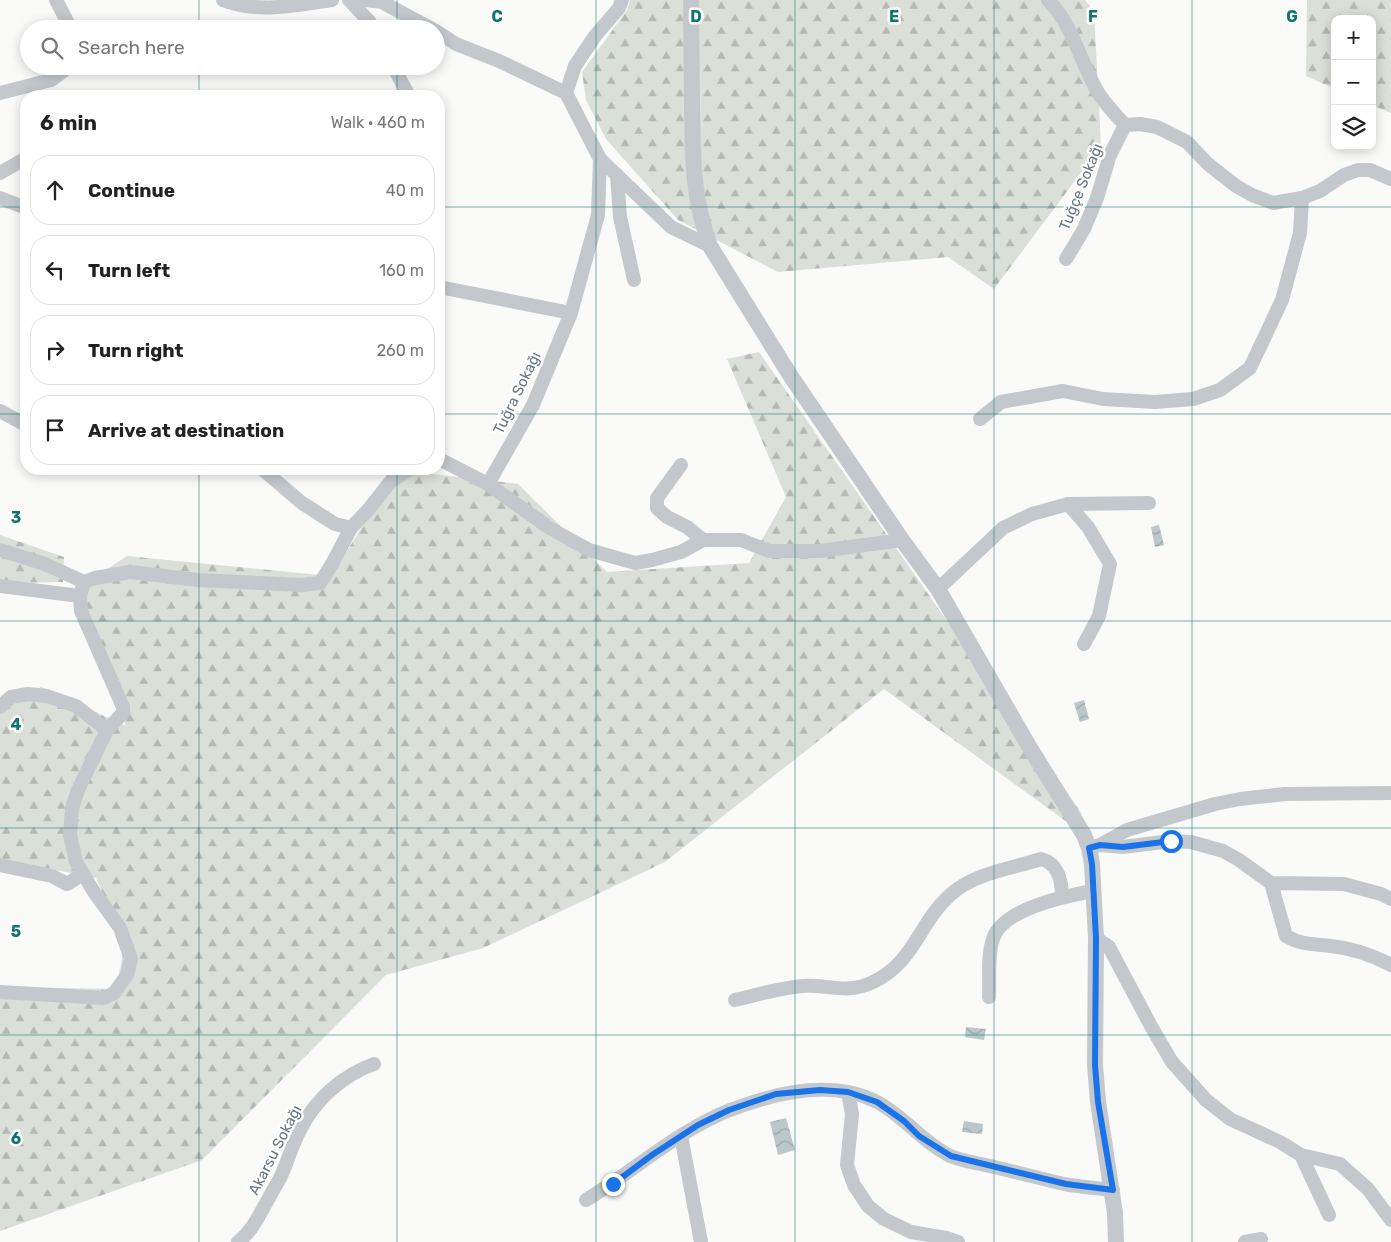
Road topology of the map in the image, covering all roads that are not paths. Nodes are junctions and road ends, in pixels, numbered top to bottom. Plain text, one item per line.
1 (56, 0) edge
2 (223, 0) edge
3 (332, 0) edge
4 (349, 0) edge
5 (365, 0) edge
6 (622, 0) edge
7 (691, 0) edge
8 (1048, 0) edge
9 (66, 20) edge
10 (368, 20) edge
11 (415, 20) edge
12 (445, 37) edge
13 (58, 75) edge
14 (398, 75) edge
15 (406, 90) edge
16 (0, 93) edge
17 (566, 93) junction
18 (1125, 125) junction
19 (600, 159) junction
20 (20, 161) edge
21 (0, 173) edge
22 (617, 174) junction
23 (1391, 179) edge
24 (0, 198) edge
25 (1302, 198) junction
26 (20, 206) edge
27 (710, 246) junction
28 (1066, 259) dead end
29 (634, 280) dead end
30 (445, 288) edge
31 (571, 313) junction
32 (0, 411) edge
33 (980, 419) dead end
34 (20, 422) edge
35 (445, 463) edge
36 (681, 465) dead end
37 (269, 475) edge
38 (400, 475) edge
39 (488, 484) junction
40 (1149, 503) dead end
41 (1068, 504) junction
42 (351, 528) junction
43 (703, 540) junction
44 (902, 540) junction
45 (0, 550) edge
46 (0, 586) edge
47 (82, 589) junction
48 (938, 589) junction
49 (1084, 644) dead end
50 (0, 707) edge
51 (107, 730) junction
52 (1391, 793) edge
53 (1095, 846) junction
54 (0, 865) edge
55 (83, 874) junction
56 (1271, 883) junction
57 (1093, 891) junction
58 (1062, 897) junction
59 (1391, 899) edge
60 (1096, 938) junction
61 (1391, 965) edge
62 (0, 992) edge
63 (989, 997) dead end
64 (735, 1000) dead end
65 (374, 1064) dead end
66 (848, 1092) junction
67 (681, 1136) junction
68 (1301, 1155) junction
69 (1113, 1190) junction
70 (586, 1200) dead end
71 (1329, 1215) dead end
72 (1391, 1220) edge
73 (1261, 1239) dead end
74 (238, 1242) edge
75 (700, 1242) edge
76 (958, 1242) edge
77 (1116, 1242) edge
78 (1245, 1242) edge

1 - 9 street
2 - 3 street
4 - 10 street
5 - 11 street
6 - 17 street
7 - 27 street
8 - 18 street
12 - 17 street
13 - 16 street
14 - 15 street
17 - 19 street
18 - 25 street
18 - 28 street, Tuğçe Sokağı
19 - 22 street
19 - 31 street, Tuğra Sokağı
20 - 21 street
22 - 27 street
22 - 29 street
23 - 25 street
24 - 26 street
25 - 33 street
27 - 44 street
30 - 31 street
31 - 39 street, Tuğra Sokağı
32 - 34 street
35 - 39 street
36 - 43 street
37 - 42 street
38 - 42 street
39 - 43 street
40 - 41 street
41 - 48 street
41 - 49 street
42 - 47 street
43 - 44 street
44 - 48 street
45 - 47 street
46 - 47 street
47 - 51 street
48 - 53 street
50 - 51 street
51 - 55 street
52 - 53 street
53 - 56 street
53 - 57 street
54 - 55 street
55 - 62 street
56 - 59 street
56 - 61 street
57 - 58 street
57 - 60 street
58 - 63 street
58 - 64 street
60 - 68 street
60 - 69 street
65 - 74 street, Akarsu Sokağı
66 - 67 street
66 - 69 street
66 - 76 street
67 - 70 street
67 - 75 street
68 - 71 street
68 - 72 street
69 - 77 street
73 - 78 street

